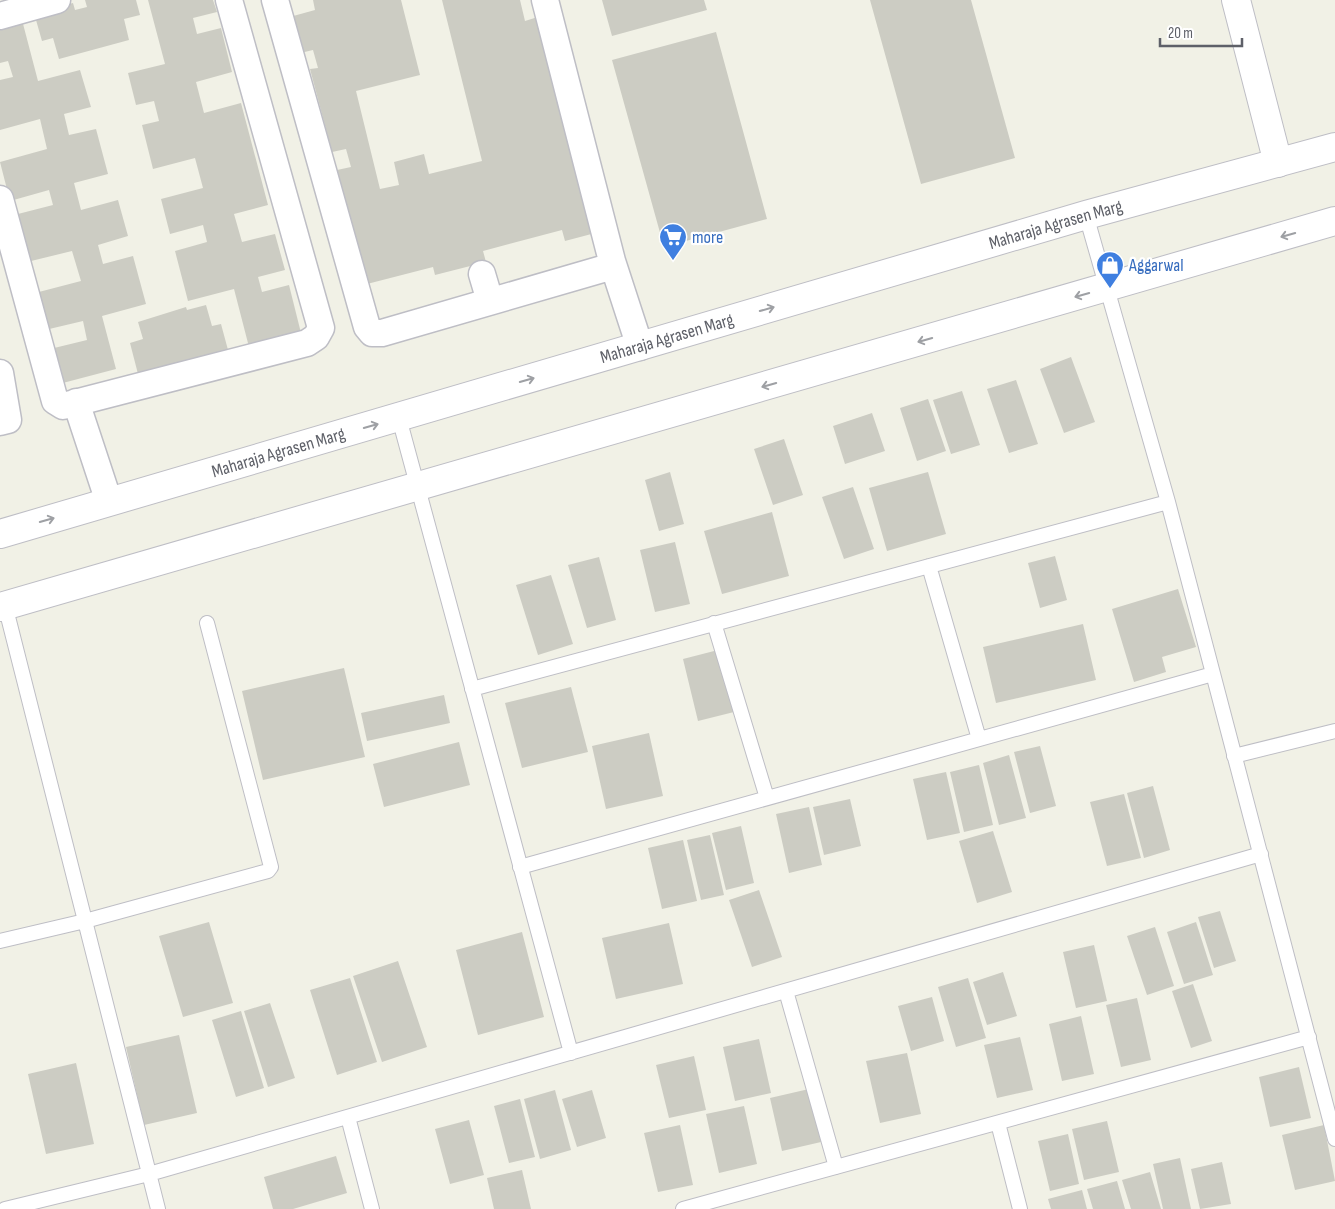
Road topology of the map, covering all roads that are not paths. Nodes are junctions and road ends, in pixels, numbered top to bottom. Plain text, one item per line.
1 (57, 0) edge
2 (229, 0) edge
3 (275, 0) edge
4 (545, 0) edge
5 (1236, 0) edge
6 (0, 16) edge
7 (1335, 147) edge
8 (1278, 163) junction
9 (0, 199) edge
10 (1086, 215) junction
11 (1335, 222) edge
12 (612, 261) junction
13 (482, 274) dead end
14 (1107, 287) junction
15 (490, 301) junction
16 (640, 347) junction
17 (0, 373) edge
18 (76, 402) junction
19 (399, 418) junction
20 (0, 422) edge
21 (416, 486) junction
22 (109, 502) junction
23 (1168, 502) junction
24 (0, 534) edge
25 (929, 566) junction
26 (3, 606) edge
27 (207, 623) dead end
28 (714, 624) junction
29 (1213, 674) junction
30 (472, 689) junction
31 (1335, 731) edge
32 (979, 739) junction
33 (1234, 756) junction
34 (767, 798) junction
35 (1261, 854) junction
36 (520, 867) junction
37 (85, 921) junction
38 (0, 942) edge
39 (786, 990) junction
40 (1309, 1037) junction
41 (571, 1052) junction
42 (348, 1116) junction
43 (998, 1123) junction
44 (1335, 1139) edge
45 (836, 1167) junction
46 (149, 1174) junction
47 (712, 1205) edge
48 (5, 1209) edge
49 (158, 1209) edge
50 (372, 1209) edge
51 (683, 1209) edge
52 (1020, 1209) edge

1 - 6 street
2 - 18 street
3 - 15 street
4 - 12 street
5 - 8 street
7 - 8 street, Maharaja Agrasen Marg
8 - 10 street, Maharaja Agrasen Marg
9 - 18 street
10 - 14 lane
16 -> 10 street, Maharaja Agrasen Marg
11 -> 14 street
12 - 15 street
12 - 16 street
13 - 15 street
14 -> 21 street
14 - 23 lane
19 -> 16 street, Maharaja Agrasen Marg
17 - 20 street
18 - 22 street
19 - 21 lane
22 -> 19 street, Maharaja Agrasen Marg
21 - 26 street
21 - 30 lane
24 -> 22 street, Maharaja Agrasen Marg
23 - 25 lane
23 - 29 lane
25 - 28 lane
25 - 32 lane
26 - 37 lane
27 - 37 lane
28 - 30 lane
28 - 34 lane
29 - 32 lane
29 - 33 lane
30 - 36 lane
31 - 33 lane
32 - 34 lane
33 - 35 lane
34 - 36 lane
35 - 39 lane
35 - 40 lane
36 - 41 lane
37 - 38 lane
37 - 46 lane
39 - 41 lane
39 - 45 lane
40 - 43 lane
40 - 44 lane
41 - 42 lane
42 - 46 lane
42 - 50 lane
43 - 45 lane
43 - 52 lane
45 - 47 lane
46 - 48 lane
46 - 49 lane
47 - 51 lane

